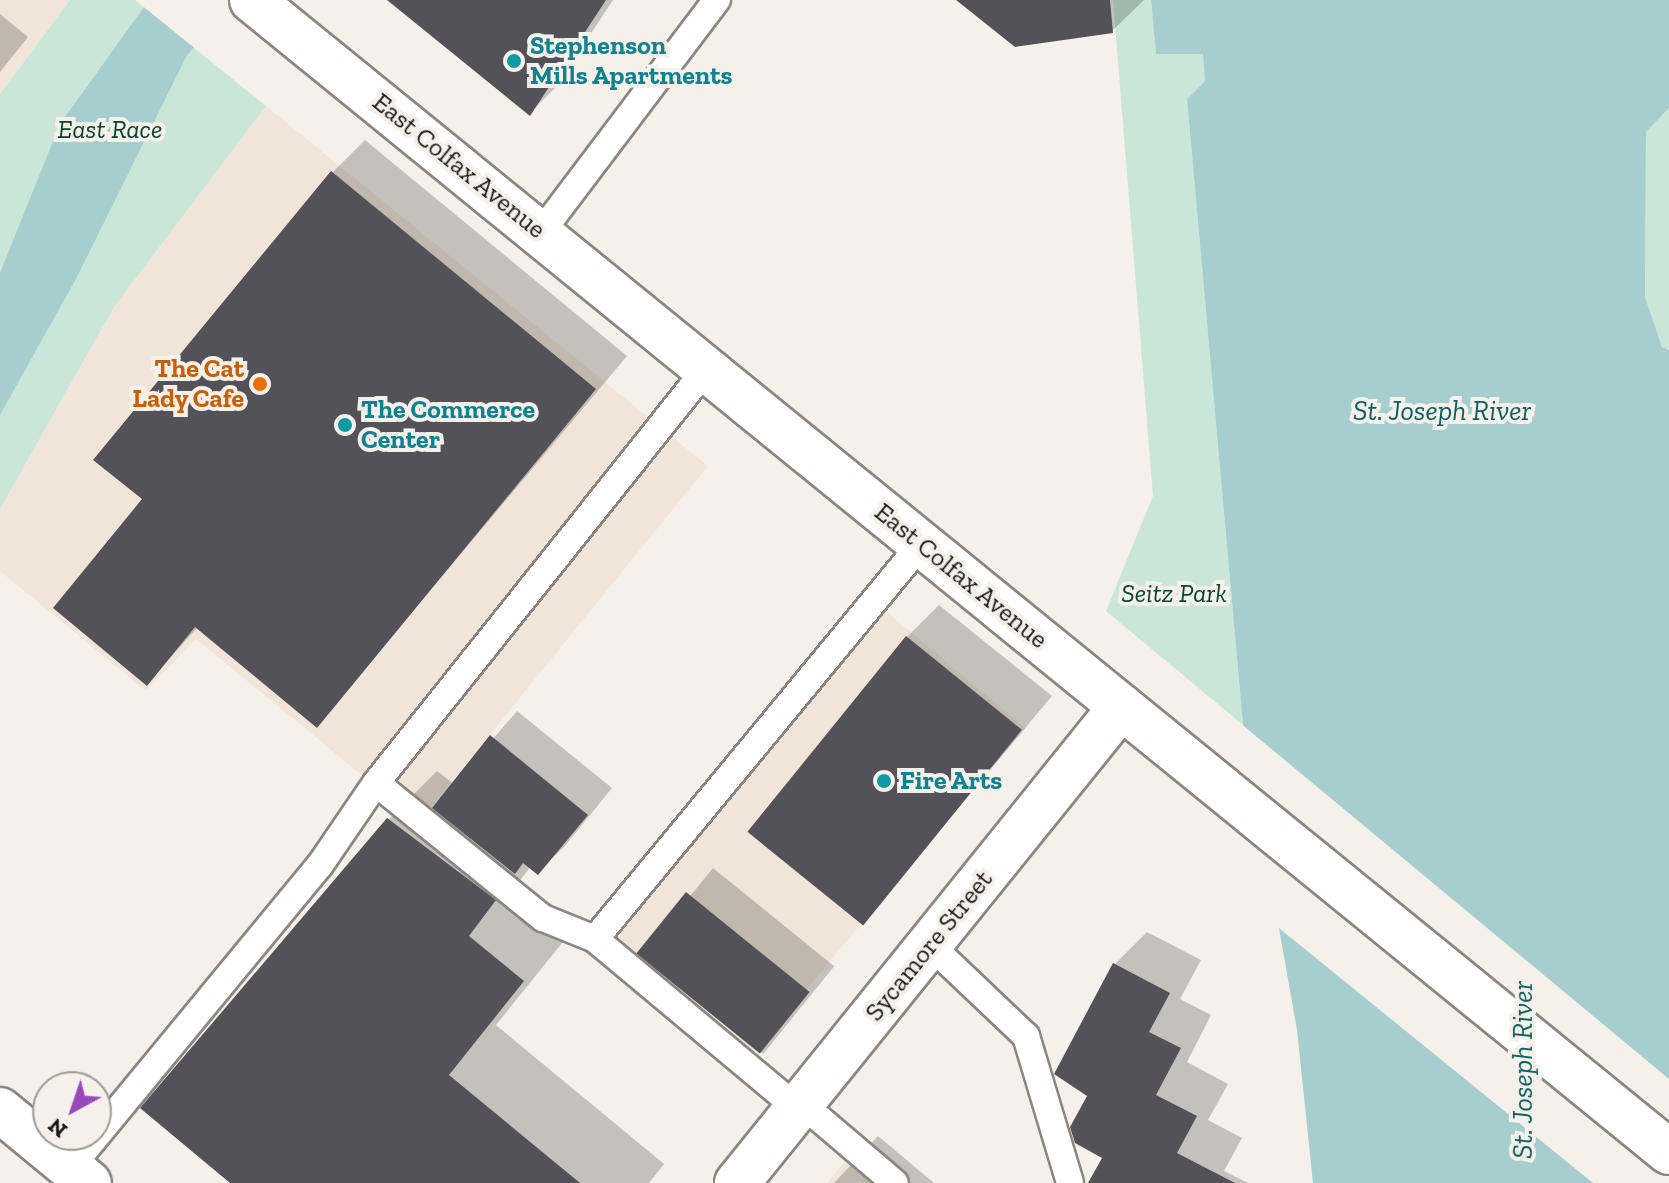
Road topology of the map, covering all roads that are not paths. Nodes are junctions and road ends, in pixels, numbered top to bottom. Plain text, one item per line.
1 (252, 0) edge
2 (717, 0) edge
3 (542, 231) junction
4 (707, 368) junction
5 (922, 543) junction
6 (1121, 707) junction
7 (376, 783) junction
8 (595, 939) junction
9 (930, 945) junction
10 (799, 1106) junction
11 (0, 1110) edge
12 (1669, 1152) edge
13 (79, 1175) edge
14 (737, 1183) edge
15 (895, 1183) edge
16 (1070, 1183) edge

1 - 3 main road, East Colfax Avenue
2 - 3 lane
3 - 4 main road, East Colfax Avenue
4 - 5 main road, East Colfax Avenue
4 - 7 lane
5 - 6 main road, East Colfax Avenue
5 - 8 lane
6 - 9 main road, Sycamore Street
6 - 12 main road, East Colfax Avenue
7 - 8 lane
7 - 13 lane
8 - 10 lane
9 - 10 main road, Sycamore Street
9 - 16 lane
10 - 14 main road, Sycamore Street
10 - 15 lane
11 - 13 main road

